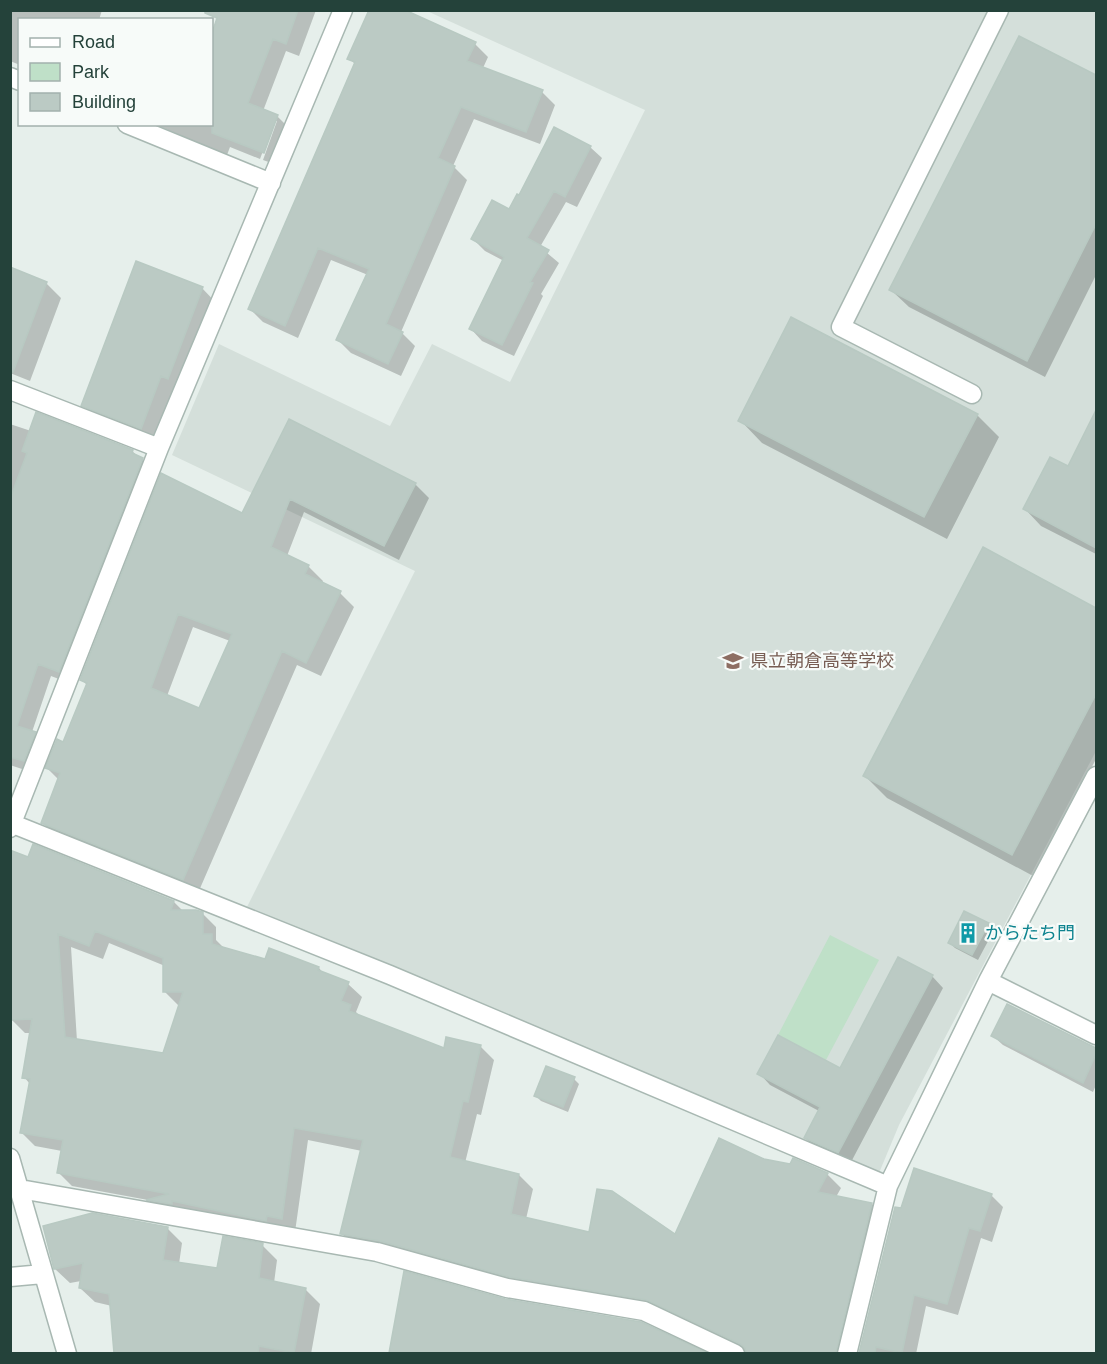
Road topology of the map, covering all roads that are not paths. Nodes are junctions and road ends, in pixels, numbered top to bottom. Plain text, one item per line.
1 (344, 10) edge
2 (999, 10) edge
3 (133, 126) edge
4 (271, 183) junction
5 (10, 390) edge
6 (972, 394) dead end
7 (159, 448) junction
8 (1096, 776) edge
9 (12, 826) edge
10 (988, 981) junction
11 (1096, 1035) edge
12 (10, 1158) edge
13 (888, 1185) junction
14 (20, 1189) junction
15 (44, 1274) junction
16 (10, 1277) edge
17 (67, 1353) edge
18 (735, 1353) edge
19 (847, 1353) edge

1 - 4 street
2 - 6 street
3 - 4 street
4 - 7 street
5 - 7 street
7 - 9 street
8 - 10 street
9 - 13 street
10 - 11 street
10 - 13 street
12 - 14 street
13 - 19 street
14 - 15 street
14 - 18 street
15 - 16 street
15 - 17 street

